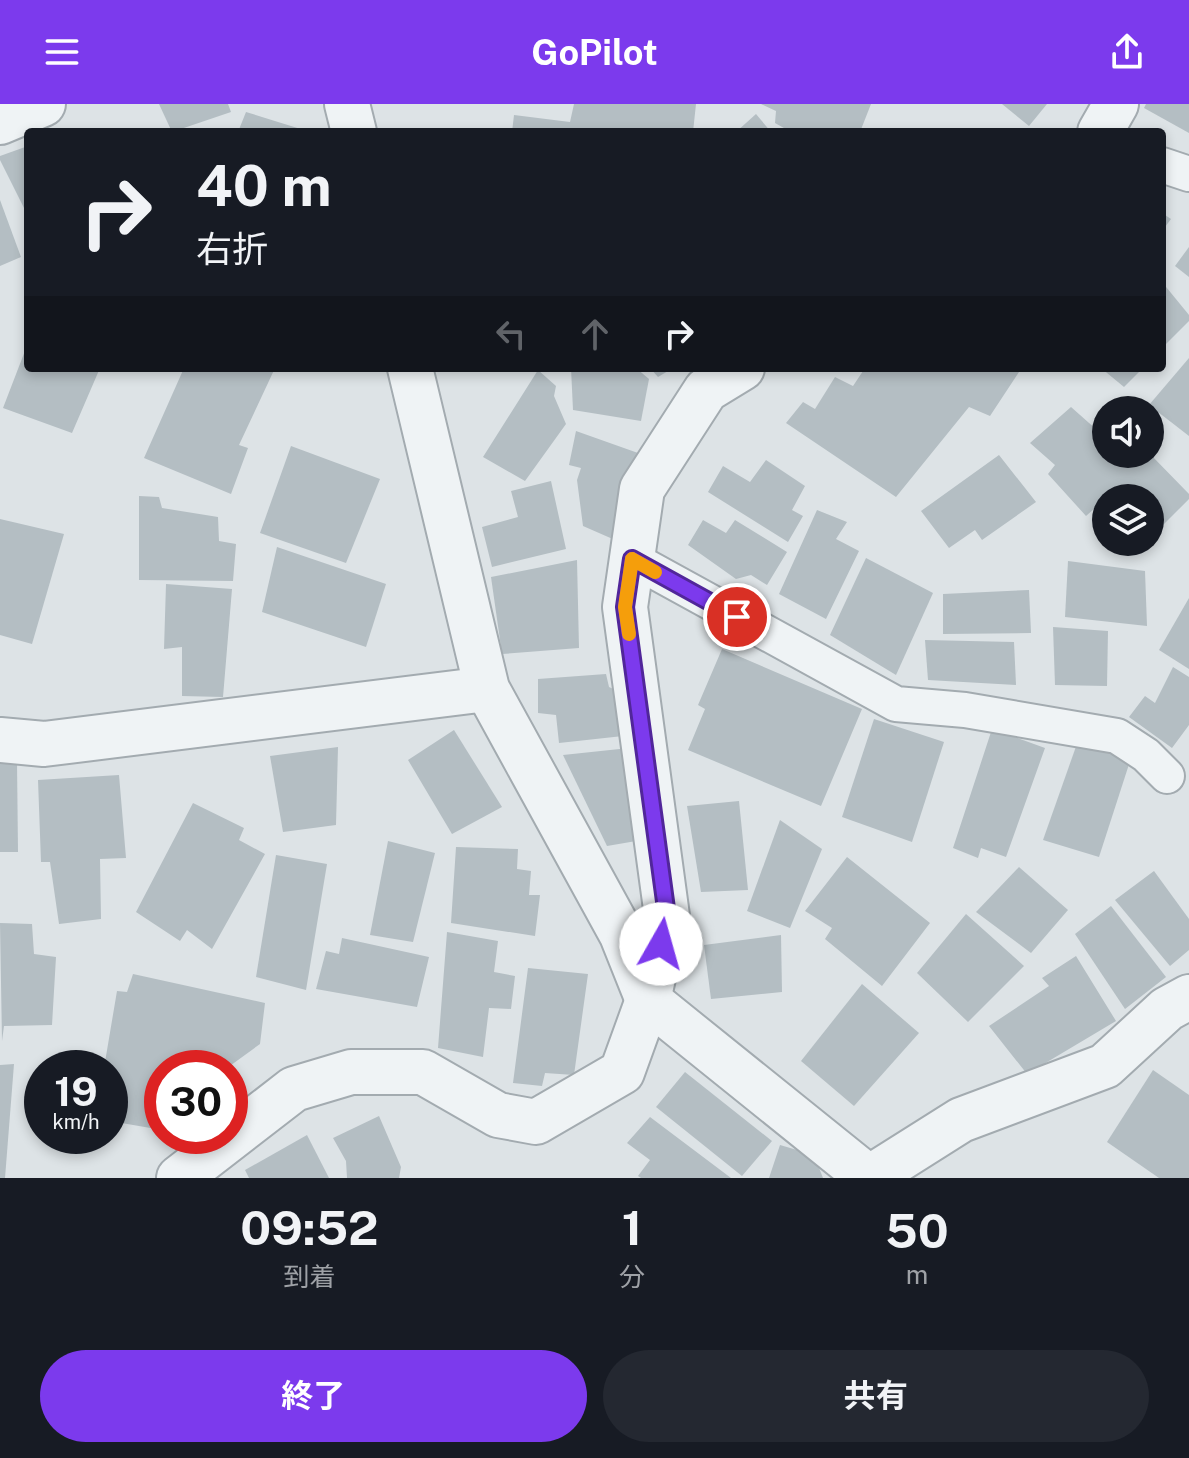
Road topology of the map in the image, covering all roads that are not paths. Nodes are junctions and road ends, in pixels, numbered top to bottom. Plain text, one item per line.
1 (43, 104) edge
2 (347, 104) edge
3 (1116, 104) edge
4 (0, 122) edge
5 (353, 128) edge
6 (1102, 128) edge
7 (1166, 166) edge
8 (1189, 174) edge
9 (411, 372) edge
10 (735, 372) edge
11 (632, 559) junction
12 (487, 689) junction
13 (0, 740) edge
14 (1167, 776) dead end
15 (1189, 997) edge
16 (648, 1000) junction
17 (179, 1178) edge
18 (869, 1178) edge

1 - 4 street
2 - 5 street
3 - 6 street
7 - 8 lane
9 - 12 street
10 - 11 street
11 - 14 lane
11 - 16 street
12 - 13 street
12 - 16 street
15 - 18 street
16 - 17 street
16 - 18 street

